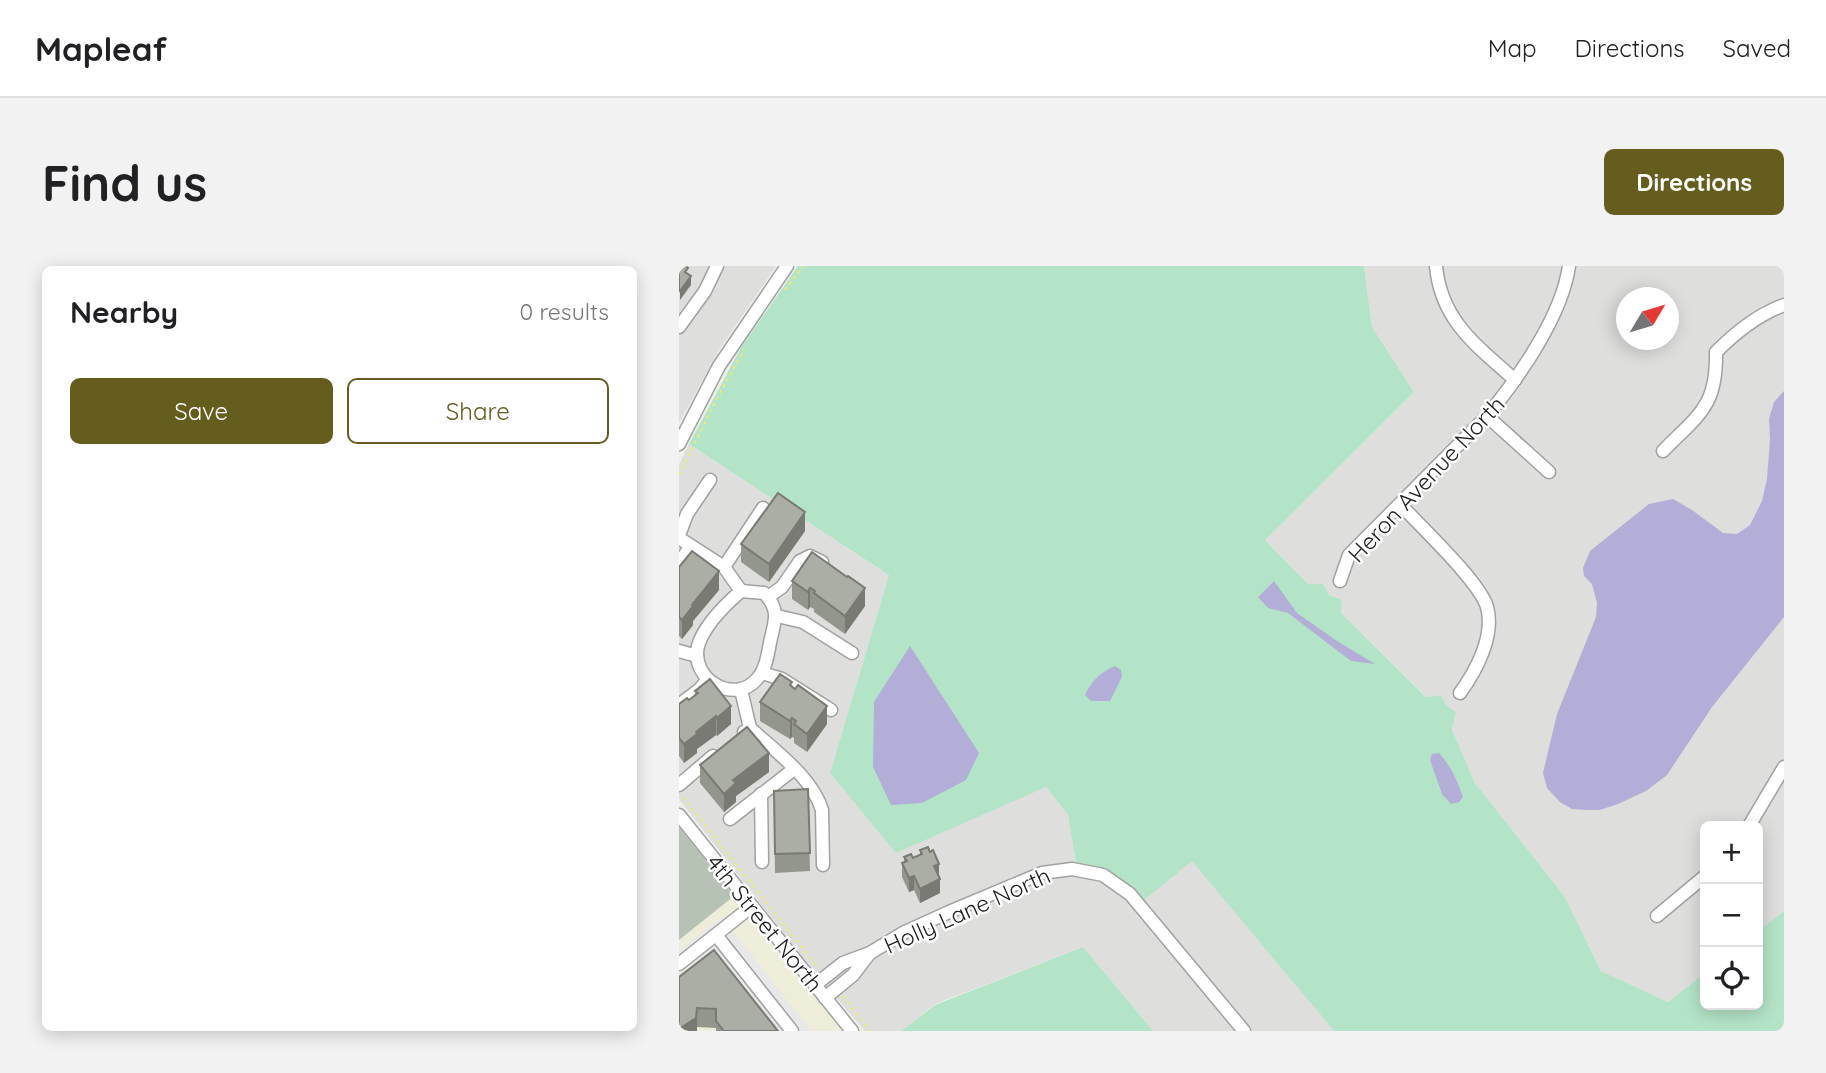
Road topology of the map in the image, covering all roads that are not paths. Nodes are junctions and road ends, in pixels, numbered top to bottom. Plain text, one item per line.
1 (717, 266) edge
2 (787, 266) edge
3 (1436, 266) edge
4 (1570, 266) edge
5 (1784, 305) edge
6 (679, 327) edge
7 (1515, 380) junction
8 (1487, 416) junction
9 (679, 444) edge
10 (1663, 451) dead end
11 (1549, 472) dead end
12 (710, 480) dead end
13 (1400, 503) junction
14 (763, 508) edge
15 (679, 537) edge
16 (691, 546) junction
17 (679, 563) edge
18 (724, 567) junction
19 (835, 571) edge
20 (1340, 581) dead end
21 (741, 591) junction
22 (768, 597) junction
23 (777, 616) junction
24 (679, 651) edge
25 (852, 653) dead end
26 (697, 656) junction
27 (762, 673) junction
28 (707, 680) junction
29 (741, 690) junction
30 (1460, 693) dead end
31 (679, 705) edge
32 (831, 710) dead end
33 (750, 728) junction
34 (1784, 767) edge
35 (794, 769) junction
36 (680, 790) edge
37 (761, 794) junction
38 (679, 815) edge
39 (730, 819) dead end
40 (1752, 821) edge
41 (762, 862) dead end
42 (823, 865) dead end
43 (1700, 880) edge
44 (752, 906) junction
45 (1657, 916) dead end
46 (716, 935) junction
47 (870, 953) junction
48 (679, 964) edge
49 (815, 985) junction
50 (825, 998) junction
51 (792, 1031) edge
52 (852, 1031) edge
53 (1244, 1031) edge

1 - 6 street
2 - 9 street
3 - 7 street
4 - 7 street, Heron Avenue North
5 - 10 street
7 - 8 street, Heron Avenue North
8 - 11 street
8 - 13 street, Heron Avenue North
12 - 15 street
13 - 20 street, Heron Avenue North
13 - 30 street
14 - 18 street
15 - 16 street
16 - 17 street
16 - 18 street
18 - 21 street
19 - 22 street
21 - 22 street
21 - 26 street
22 - 23 street
23 - 25 street
23 - 27 street
24 - 26 street
26 - 28 street
27 - 29 street
27 - 32 street
28 - 29 street
28 - 31 street
29 - 33 street
33 - 35 street
33 - 36 street
34 - 40 street
35 - 37 street
35 - 42 street
37 - 39 street
37 - 41 street
38 - 44 street, 4th Street North
43 - 45 street
44 - 46 street
44 - 49 street, 4th Street North
46 - 48 street
46 - 51 street
47 - 49 street, Holly Lane North
47 - 50 street, Holly Lane North
47 - 53 street, Holly Lane North
49 - 50 street, 4th Street North
50 - 52 street, 4th Street North

